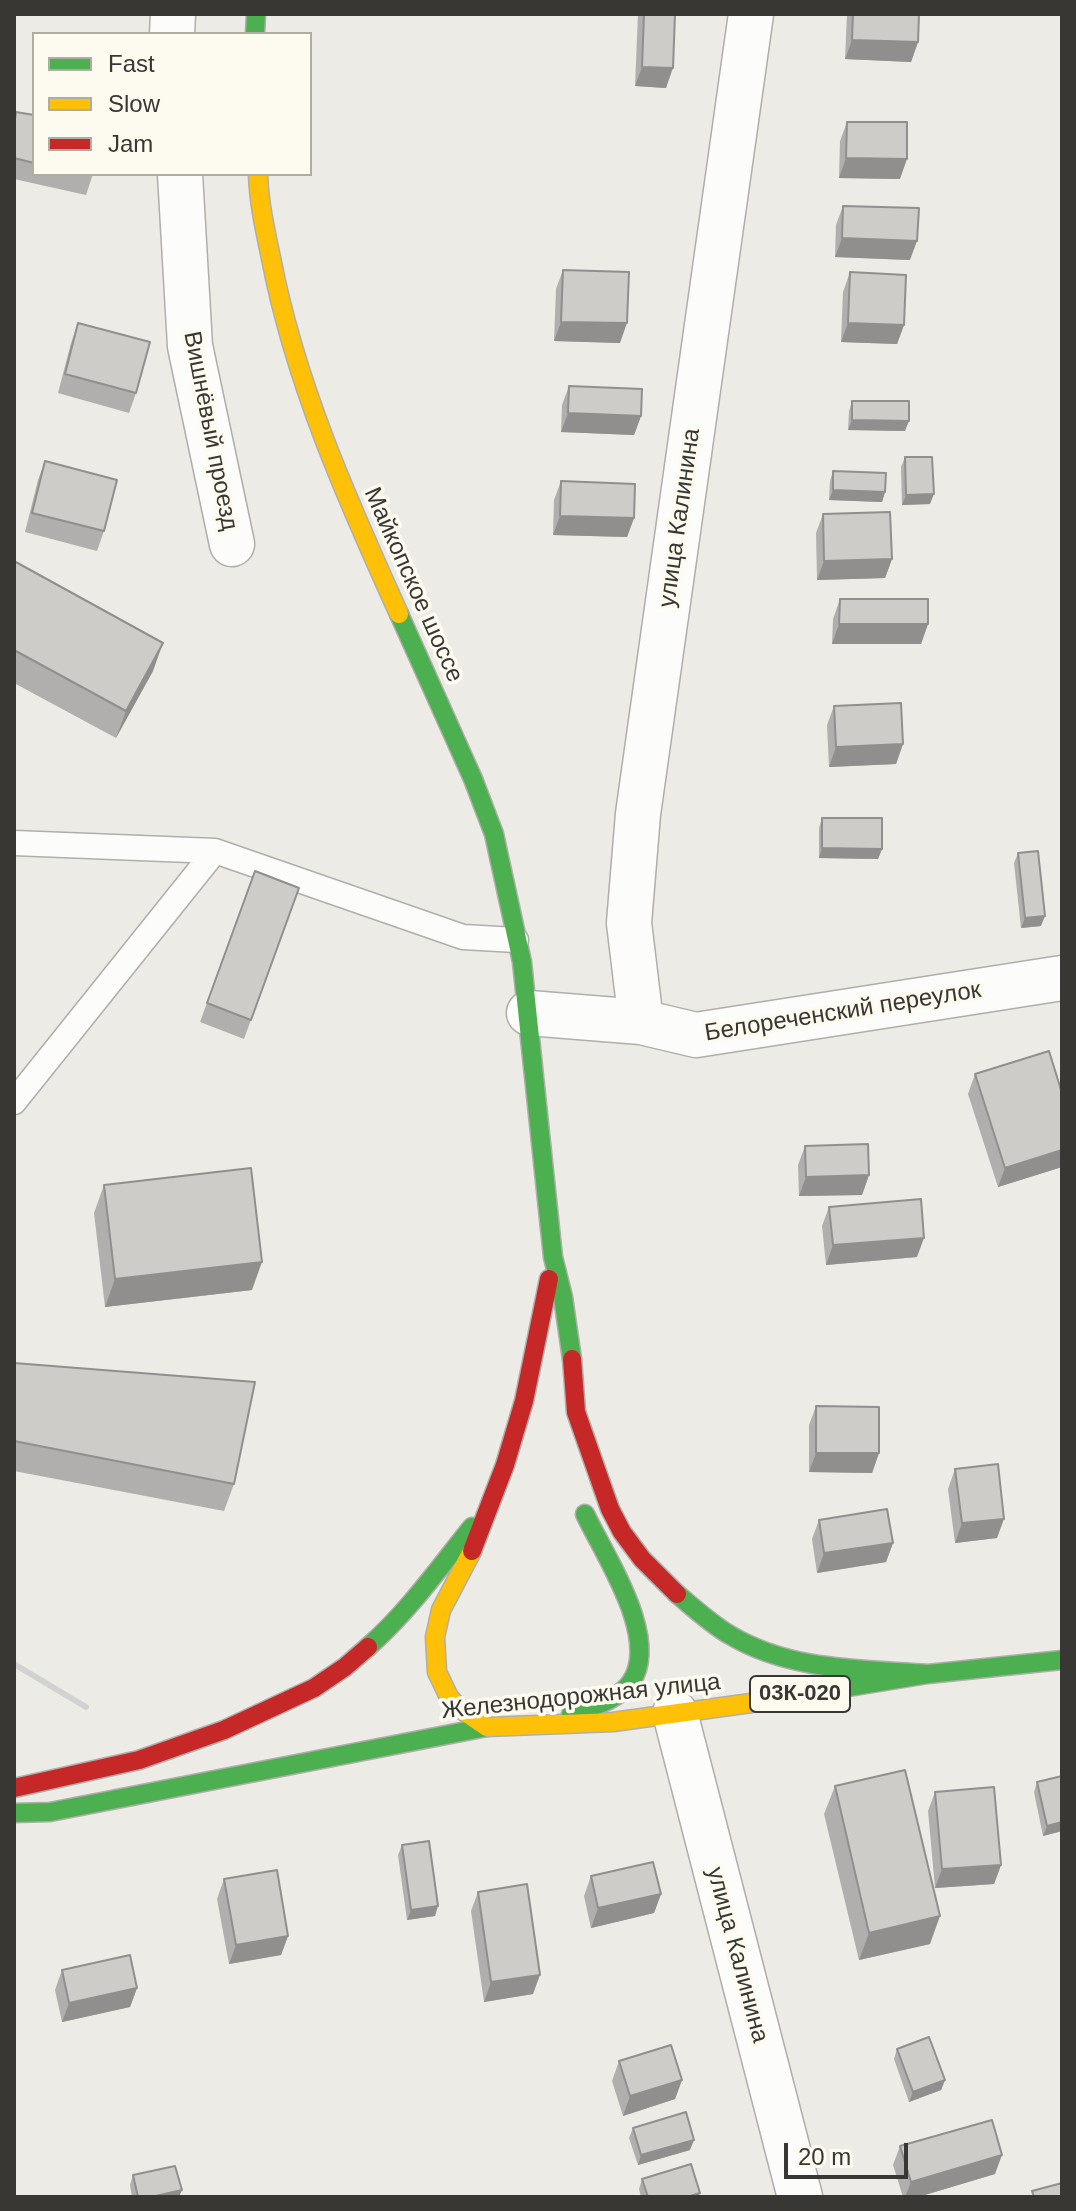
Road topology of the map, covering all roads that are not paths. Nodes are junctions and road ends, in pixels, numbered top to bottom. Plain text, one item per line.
1 (751, 14) edge
2 (180, 176) edge
3 (258, 176) edge
4 (232, 544) dead end
5 (14, 843) edge
6 (215, 851) junction
7 (516, 940) junction
8 (1062, 978) edge
9 (529, 1013) junction
10 (641, 1022) junction
11 (14, 1102) edge
12 (553, 1257) junction
13 (576, 1412) junction
14 (576, 1471) dead end
15 (579, 1494) dead end
16 (489, 1507) junction
17 (1062, 1660) edge
18 (928, 1674) junction
19 (675, 1713) junction
20 (538, 1724) junction
21 (487, 1727) junction
22 (14, 1788) edge
23 (14, 1813) edge
24 (800, 2197) edge

1 - 10 street, улица Калинина
2 - 4 street, Вишнёвый проезд
3 - 7 main road, Майкопское шоссе
5 - 6 lane
6 - 7 lane
6 - 11 lane
7 - 9 main road, Майкопское шоссе
8 - 10 street, Белореченский переулок
9 - 10 street, Белореченский переулок
9 - 12 main road
12 - 13 main road
12 - 16 main road
13 - 14 main road
13 - 18 main road
15 - 20 main road
16 - 21 main road
16 - 22 main road
17 - 18 main road, Железнодорожная улица / 03К-020
18 - 19 main road, Железнодорожная улица / 03К-020
19 - 20 main road, Железнодорожная улица / 03К-020
19 - 24 street, улица Калинина
20 - 21 main road, Железнодорожная улица
21 - 23 main road, Железнодорожная улица

